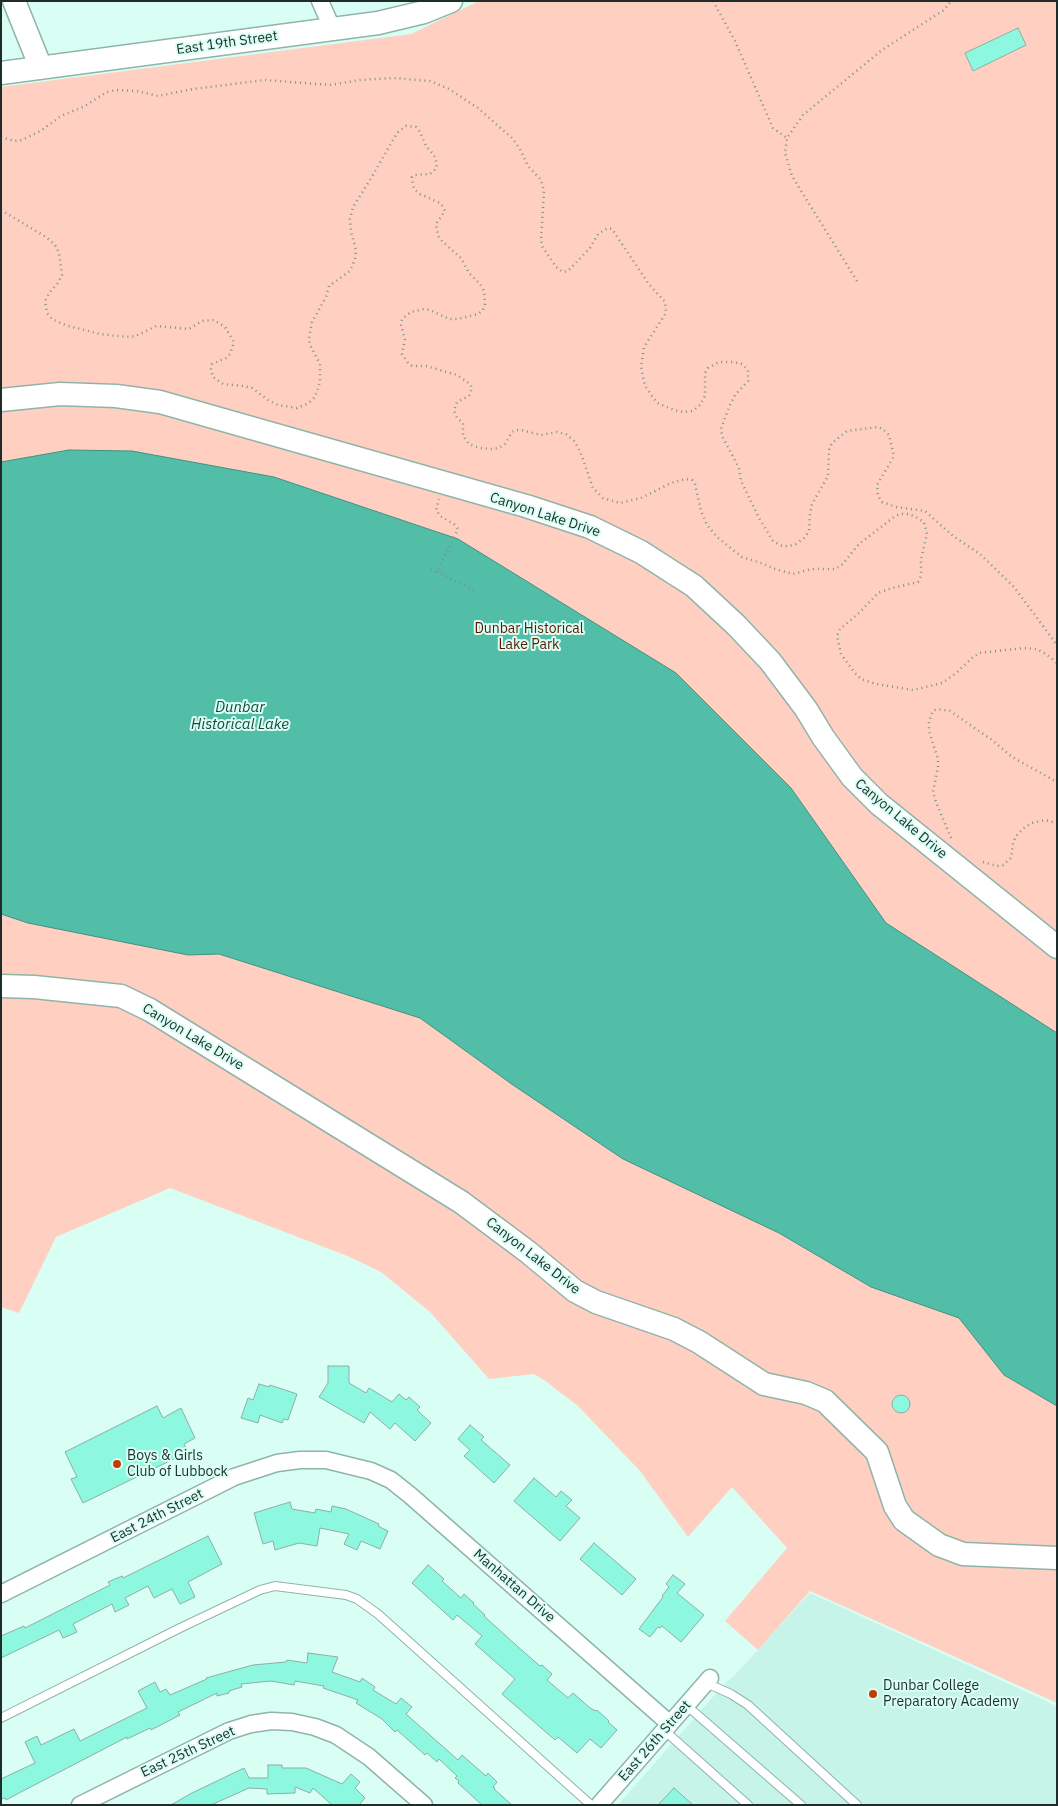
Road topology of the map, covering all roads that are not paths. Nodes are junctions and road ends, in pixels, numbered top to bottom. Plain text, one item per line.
1 (14, 1) edge
2 (320, 1) edge
3 (451, 1) edge
4 (332, 28) junction
5 (42, 68) junction
6 (1, 73) edge
7 (1, 400) edge
8 (1057, 946) edge
9 (1, 986) edge
10 (348, 1465) joint
11 (1057, 1558) edge
12 (1, 1594) edge
13 (708, 1680) joint
14 (686, 1705) junction
15 (1, 1718) edge
16 (667, 1727) junction
17 (80, 1805) edge
18 (424, 1805) edge
19 (591, 1805) edge
20 (599, 1805) edge
21 (748, 1805) edge
22 (801, 1805) edge
23 (857, 1805) edge

1 - 5 street
2 - 4 street
3 - 4 street, East 19th Street
4 - 5 street, East 19th Street
5 - 6 street, East 19th Street
7 - 8 street, Canyon Lake Drive
9 - 11 street, Canyon Lake Drive
10 - 12 street, East 24th Street
10 - 16 street, Manhattan Drive
13 - 14 street, East 26th Street
13 - 23 lane
14 - 16 street, East 26th Street
14 - 22 lane
15 - 19 lane
16 - 20 street, East 26th Street
16 - 21 lane
17 - 18 street, East 25th Street

